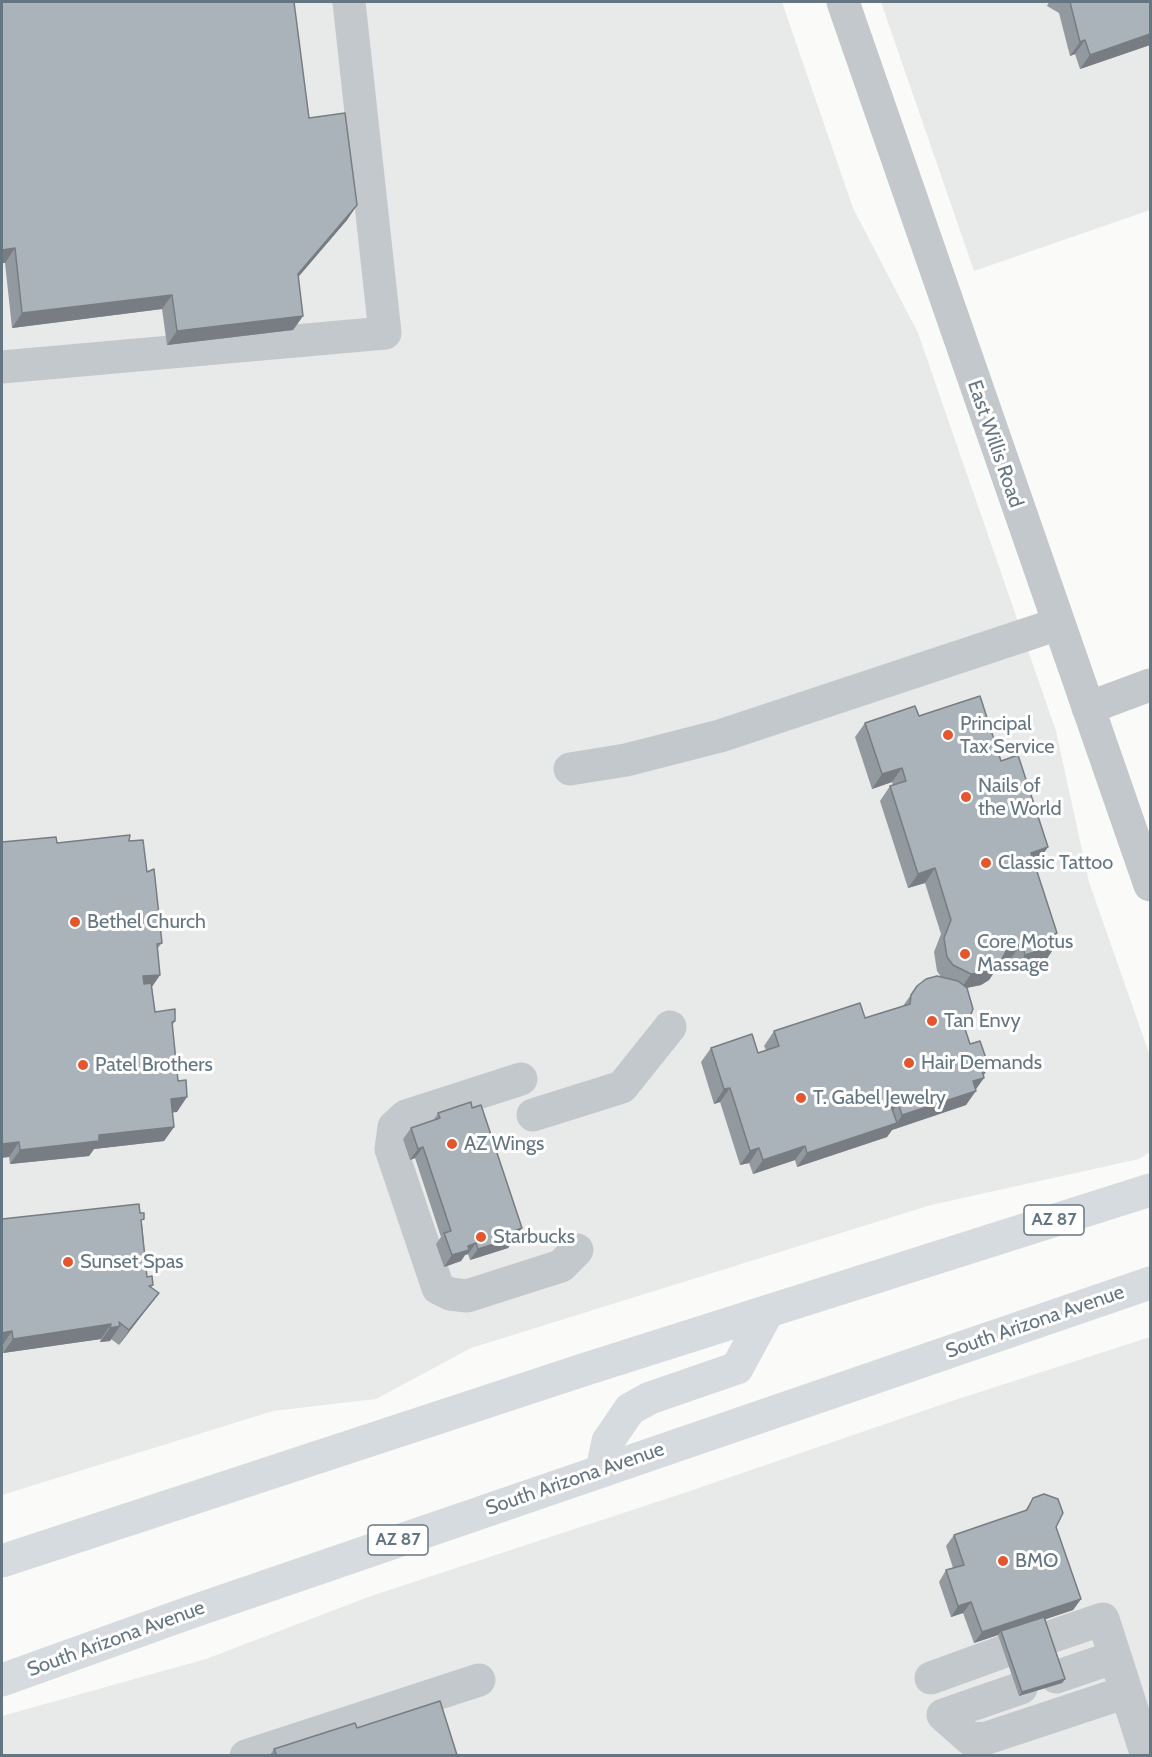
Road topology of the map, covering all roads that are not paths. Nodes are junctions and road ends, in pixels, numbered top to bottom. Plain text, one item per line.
1 (349, 2) edge
2 (843, 2) edge
3 (2, 367) edge
4 (1058, 624) junction
5 (1150, 685) edge
6 (1088, 708) junction
7 (570, 769) dead end
8 (1150, 885) edge
9 (670, 1027) dead end
10 (521, 1079) dead end
11 (533, 1115) dead end
12 (1150, 1190) edge
13 (577, 1250) dead end
14 (1150, 1283) edge
15 (768, 1311) junction
16 (602, 1470) junction
17 (2, 1561) edge
18 (1050, 1658) edge
19 (1118, 1666) junction
20 (1014, 1669) edge
21 (2, 1680) edge
22 (479, 1680) dead end
23 (246, 1755) edge
24 (1147, 1755) edge

1 - 3 street
2 - 4 street, East Willis Road
4 - 6 street, East Willis Road
4 - 7 street
5 - 6 street
6 - 8 street, East Willis Road
9 - 11 street
10 - 13 street
12 - 15 main road, AZ 87
14 - 16 main road, South Arizona Avenue / AZ 87
15 - 16 main road
15 - 17 main road, AZ 87
16 - 21 main road, South Arizona Avenue / AZ 87
18 - 19 street
19 - 20 street
19 - 24 street
22 - 23 street

